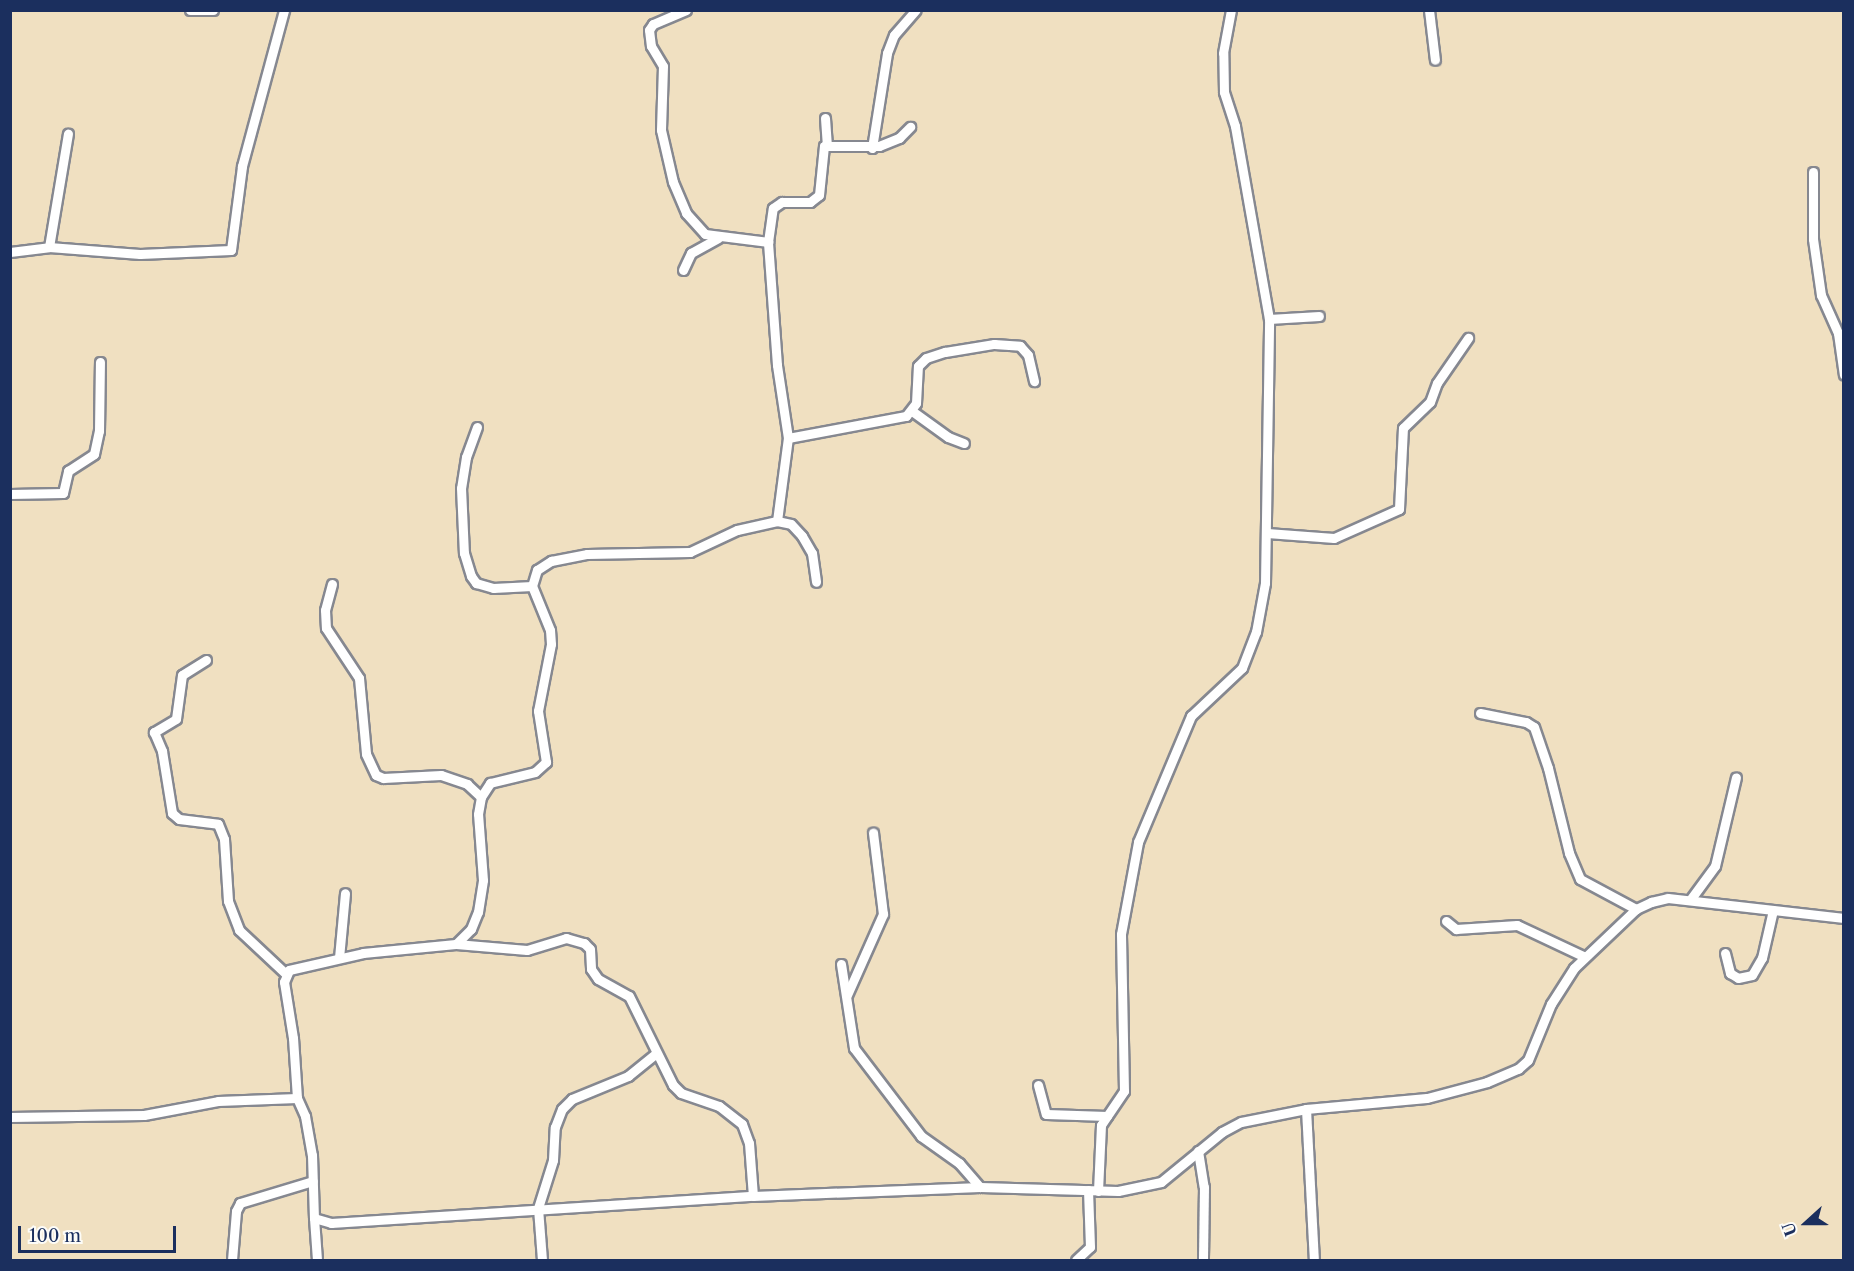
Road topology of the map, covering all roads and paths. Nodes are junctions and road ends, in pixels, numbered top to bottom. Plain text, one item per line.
1 (190, 10) edge
2 (213, 10) edge
3 (284, 10) edge
4 (686, 10) edge
5 (916, 10) edge
6 (1240, 10) edge
7 (1429, 10) edge
8 (1231, 11) edge
9 (1435, 60) dead end
10 (825, 118) dead end
11 (910, 127) dead end
12 (68, 134) dead end
13 (827, 144) junction
14 (872, 148) junction
15 (1813, 172) dead end
16 (718, 238) junction
17 (768, 242) junction
18 (49, 247) junction
19 (10, 252) edge
20 (683, 270) dead end
21 (1319, 316) dead end
22 (1269, 319) junction
23 (1468, 338) dead end
24 (100, 362) dead end
25 (1844, 375) edge
26 (1034, 381) dead end
27 (912, 411) junction
28 (477, 427) dead end
29 (788, 438) junction
30 (964, 443) dead end
31 (10, 495) edge
32 (777, 521) junction
33 (1267, 533) junction
34 (816, 582) dead end
35 (332, 584) dead end
36 (532, 586) junction
37 (206, 660) dead end
38 (1480, 713) dead end
39 (1736, 777) dead end
40 (481, 797) junction
41 (873, 833) dead end
42 (345, 893) dead end
43 (1690, 900) junction
44 (1636, 909) junction
45 (1773, 910) junction
46 (1844, 918) edge
47 (1446, 921) dead end
48 (456, 944) junction
49 (1725, 953) dead end
50 (1585, 957) junction
51 (339, 958) junction
52 (841, 964) dead end
53 (286, 974) junction
54 (846, 998) junction
55 (653, 1056) junction
56 (1038, 1085) dead end
57 (297, 1098) junction
58 (1305, 1109) junction
59 (1107, 1116) junction
60 (10, 1117) edge
61 (1198, 1151) junction
62 (313, 1181) junction
63 (980, 1187) junction
64 (1093, 1190) junction
65 (753, 1196) junction
66 (538, 1208) junction
67 (314, 1218) junction
68 (232, 1260) edge
69 (317, 1260) edge
70 (542, 1260) edge
71 (1076, 1260) edge
72 (1203, 1260) edge
73 (1314, 1260) edge

1 - 2 street
3 - 18 street
4 - 16 street
5 - 14 street
6 - 8 street
7 - 9 street
8 - 22 street
10 - 13 street
11 - 14 street
12 - 18 street
13 - 14 street
13 - 17 street
15 - 25 street
16 - 17 street
16 - 20 street
17 - 29 street
18 - 19 street
21 - 22 street
22 - 33 street
23 - 33 street
24 - 31 street
26 - 27 street
27 - 29 street
27 - 30 street
28 - 36 street
29 - 32 street
32 - 34 street
32 - 36 street
33 - 59 street
35 - 40 street
36 - 40 street
37 - 53 street
38 - 44 street
39 - 43 street
40 - 48 street
41 - 54 street
42 - 51 street
43 - 44 street
43 - 45 street
44 - 50 street
45 - 46 street
45 - 49 street
47 - 50 street
48 - 51 street
48 - 55 street
50 - 58 street
51 - 53 street
52 - 54 street
53 - 57 street
54 - 63 street
55 - 65 street
55 - 66 street
56 - 59 street
57 - 60 street
57 - 62 street
58 - 61 street
58 - 73 street
59 - 64 street
61 - 64 street
61 - 72 street
62 - 67 street
62 - 68 street
63 - 64 street
63 - 65 street
64 - 71 street
65 - 66 street
66 - 67 street
66 - 70 street
67 - 69 street

